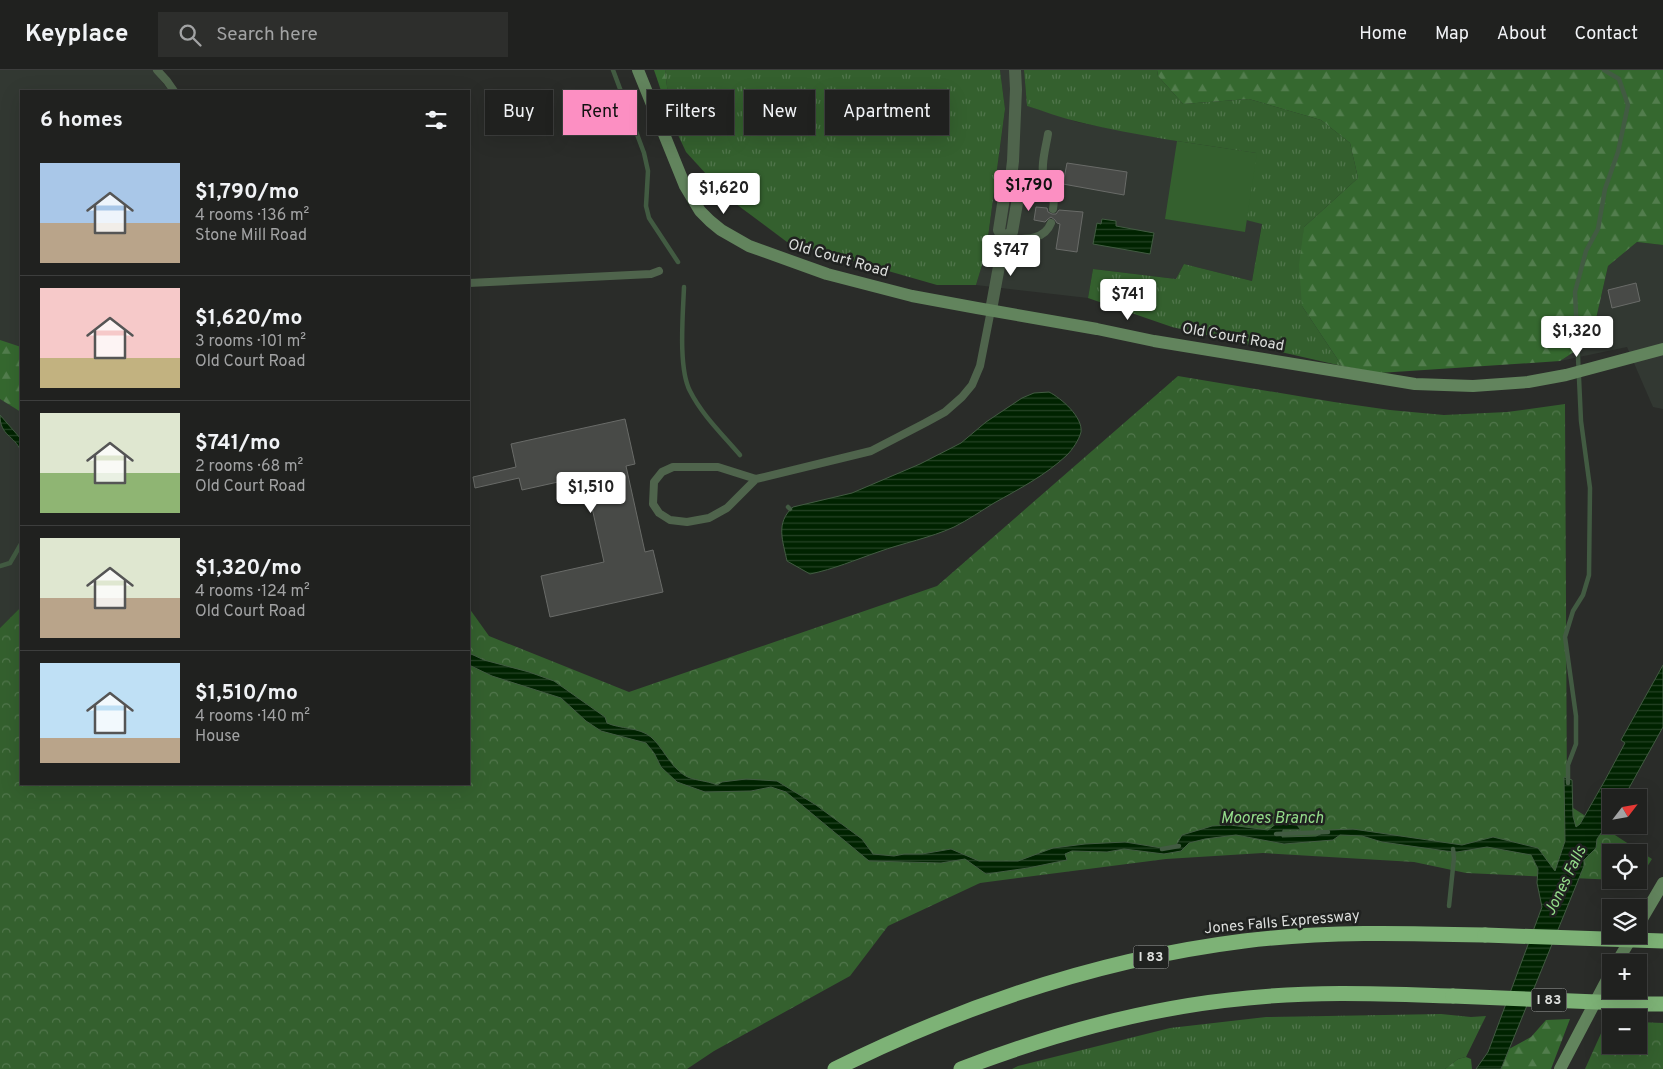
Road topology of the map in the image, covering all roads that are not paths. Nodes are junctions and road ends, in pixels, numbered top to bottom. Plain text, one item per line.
1 (157, 70) edge
2 (638, 70) edge
3 (1015, 70) edge
4 (173, 90) edge
5 (1048, 134) dead end
6 (1053, 209) dead end
7 (1051, 223) dead end
8 (1004, 240) junction
9 (659, 271) dead end
10 (470, 283) edge
11 (991, 310) junction
12 (1663, 350) edge
13 (756, 480) junction
14 (1663, 882) edge
15 (1647, 910) edge
16 (1663, 941) edge
17 (1602, 989) edge
18 (1663, 1004) edge
19 (835, 1069) edge
20 (961, 1069) edge
21 (1560, 1069) edge

1 - 4 lane
2 - 11 main road, Old Court Road
3 - 8 street
5 - 6 lane
7 - 8 lane
8 - 11 street
9 - 10 lane
11 - 12 main road, Old Court Road
11 - 13 lane
13 - 13 lane
14 - 15 main road
16 - 19 highway, Jones Falls Expressway / I 83, bridge
17 - 21 main road
18 - 20 highway, I 83, bridge

